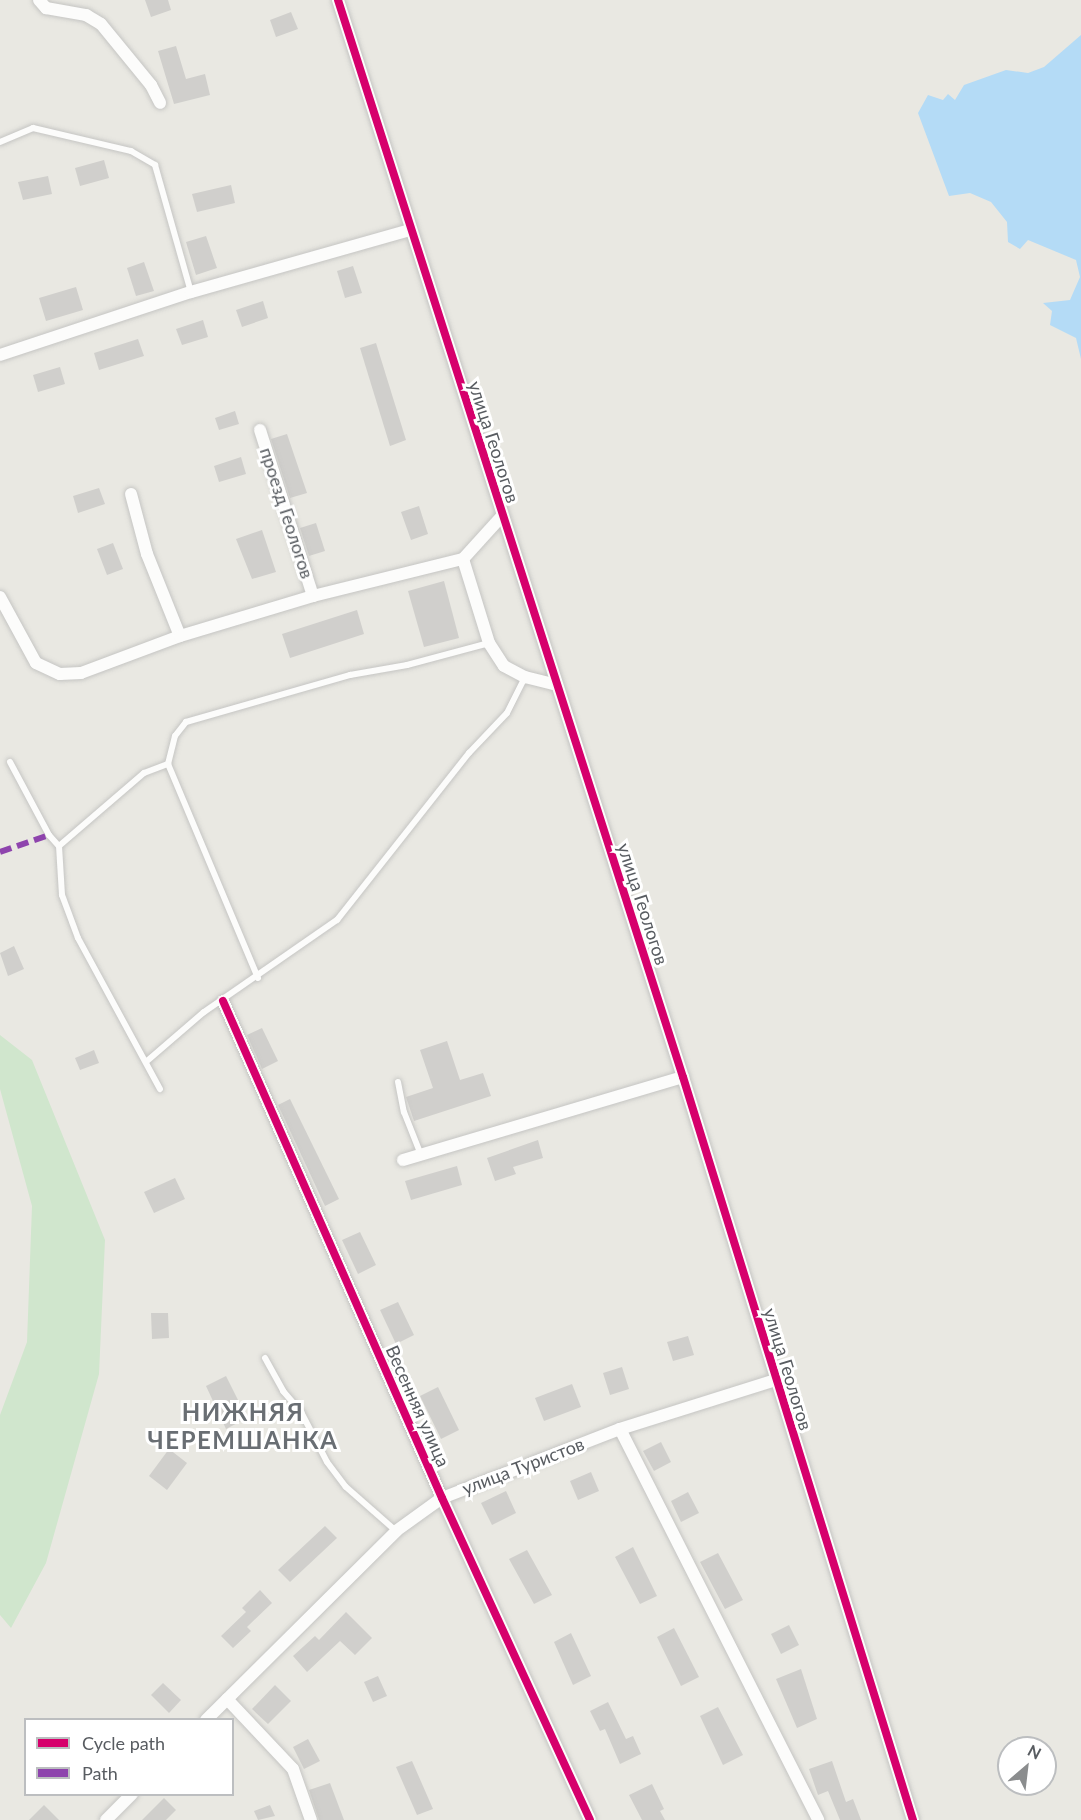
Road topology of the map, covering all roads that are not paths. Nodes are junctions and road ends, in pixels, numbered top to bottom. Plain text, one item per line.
1 (39, 0) edge
2 (338, 0) edge
3 (160, 102) dead end
4 (0, 142) edge
5 (410, 230) junction
6 (191, 292) junction
7 (0, 355) edge
8 (260, 430) dead end
9 (131, 494) dead end
10 (502, 516) junction
11 (463, 560) junction
12 (313, 596) junction
13 (0, 597) edge
14 (180, 636) junction
15 (489, 643) junction
16 (525, 677) junction
17 (556, 685) junction
18 (10, 762) dead end
19 (168, 764) junction
20 (59, 846) junction
21 (258, 978) junction
22 (223, 1001) junction
23 (147, 1061) junction
24 (682, 1077) junction
25 (398, 1082) dead end
26 (160, 1089) dead end
27 (421, 1155) junction
28 (403, 1160) dead end
29 (265, 1358) dead end
30 (775, 1380) junction
31 (620, 1429) junction
32 (442, 1498) junction
33 (396, 1531) junction
34 (227, 1699) junction
35 (207, 1718) edge
36 (130, 1796) edge
37 (106, 1820) edge
38 (311, 1820) edge
39 (590, 1820) edge
40 (818, 1820) edge
41 (913, 1820) edge

1 - 3 street
2 - 5 street, улица Геологов
4 - 6 lane
5 - 6 street
5 - 10 street, улица Геологов
6 - 7 street
8 - 12 street, проезд Геологов
9 - 14 street
10 - 11 street
10 - 17 street, улица Геологов
11 - 12 street
11 - 15 street
12 - 14 street
13 - 14 street
15 - 16 street
15 - 19 lane
16 - 17 street
16 - 21 lane
17 - 24 street, улица Геологов
18 - 20 lane
19 - 20 lane
19 - 21 lane
20 - 23 lane
21 - 22 lane
22 - 23 lane
22 - 32 street, Весенняя улица
23 - 26 lane
24 - 27 street
24 - 30 street, улица Геологов
25 - 27 lane
27 - 28 street
29 - 33 lane
30 - 31 street, улица Туристов
30 - 41 street, улица Геологов
31 - 32 street, улица Туристов
31 - 40 street
32 - 33 street, улица Туристов
32 - 39 street, Весенняя улица
33 - 34 street, улица Туристов
34 - 35 street, улица Туристов
34 - 38 street
36 - 37 street

